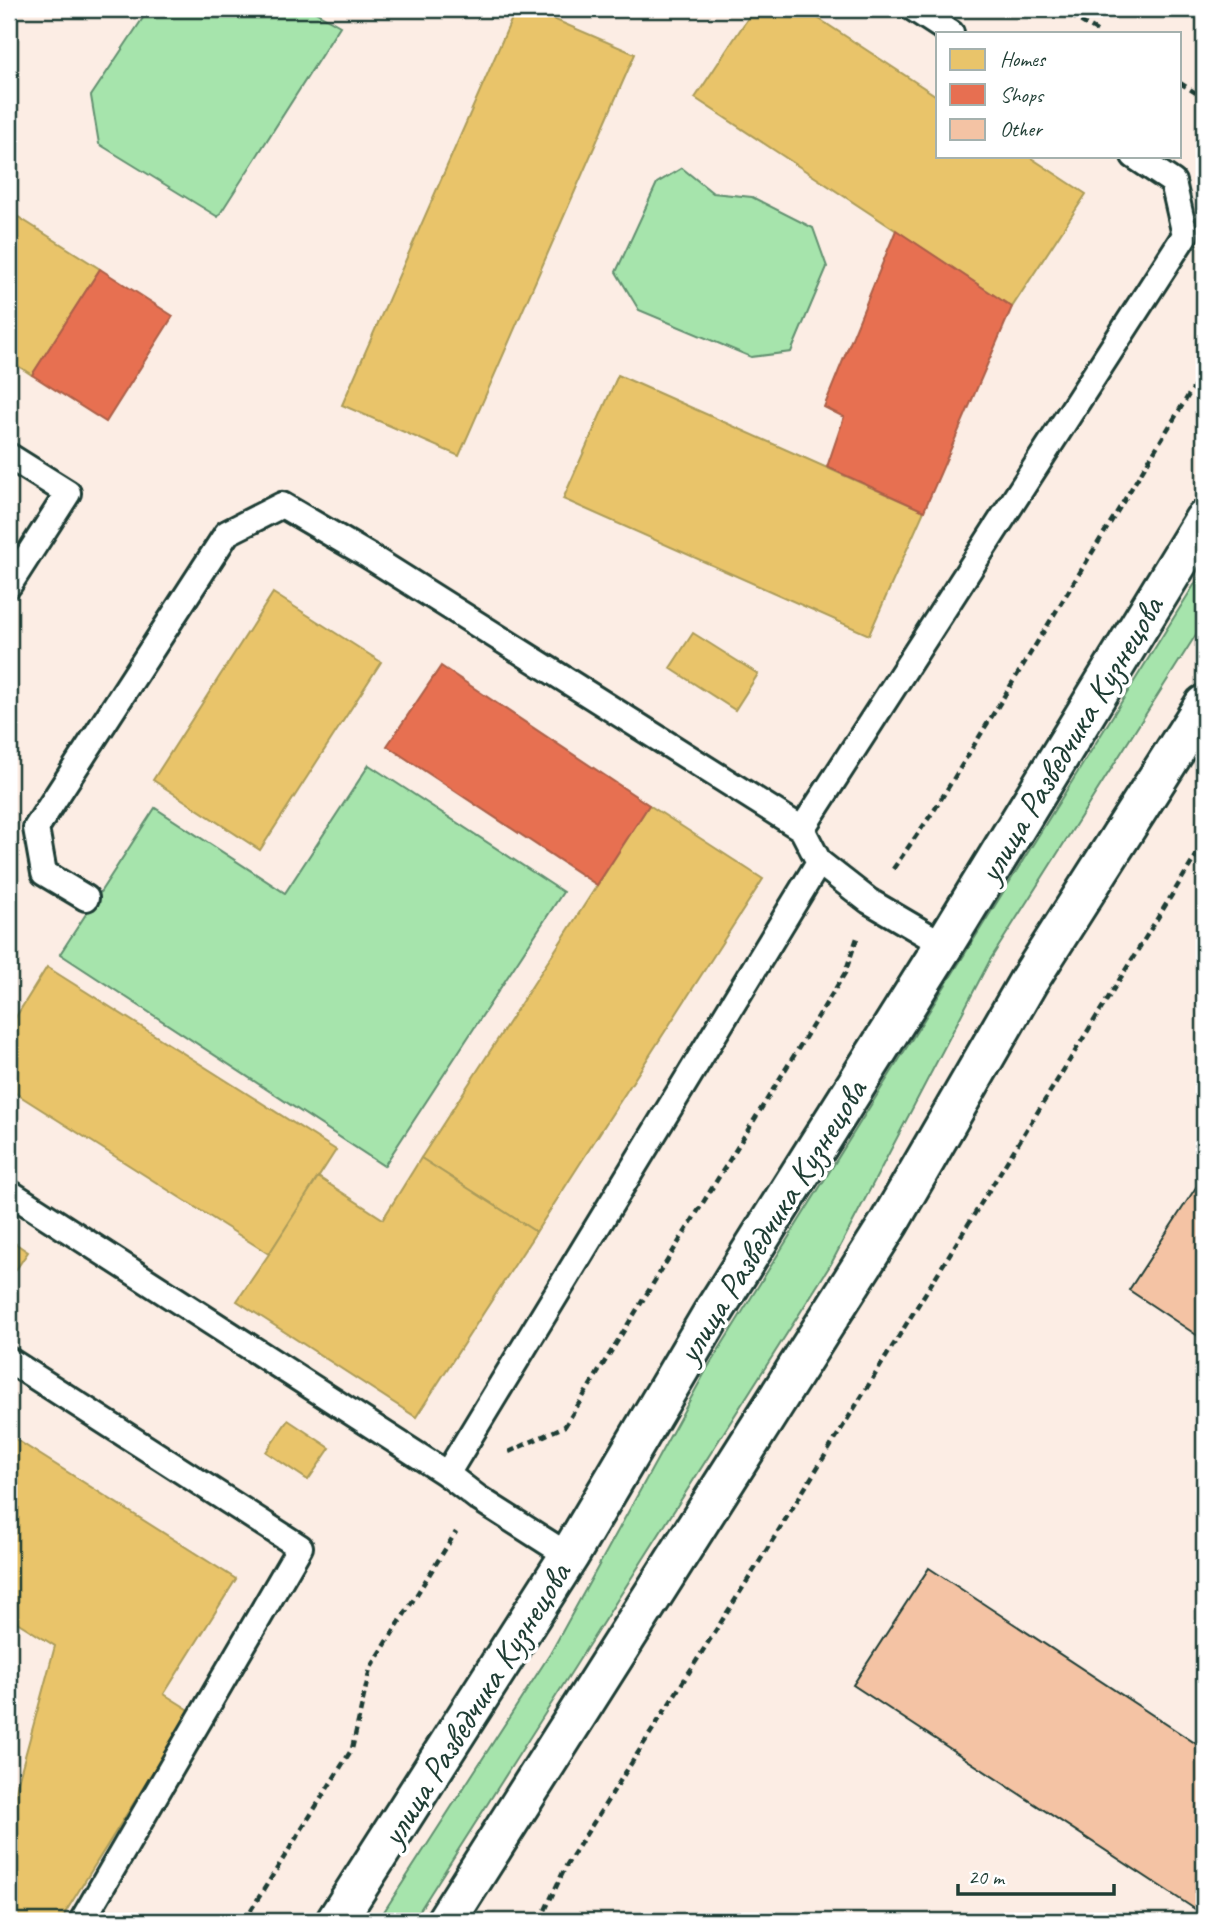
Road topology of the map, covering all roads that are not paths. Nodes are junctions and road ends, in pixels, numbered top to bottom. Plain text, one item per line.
1 (914, 9) edge
2 (949, 32) edge
3 (1137, 158) edge
4 (9, 456) edge
5 (1204, 520) edge
6 (9, 585) edge
7 (1204, 705) edge
8 (802, 829) junction
9 (819, 862) junction
10 (86, 898) dead end
11 (944, 945) junction
12 (9, 1192) edge
13 (9, 1360) edge
14 (447, 1474) junction
15 (569, 1556) junction
16 (82, 1921) edge
17 (337, 1921) edge
18 (446, 1921) edge

1 - 2 lane
3 - 8 lane
4 - 6 lane
5 - 11 main road, улица Разведчика Кузнецова
7 - 18 main road
8 - 9 lane
8 - 10 lane
9 - 11 lane
9 - 14 lane
11 - 15 main road, улица Разведчика Кузнецова
12 - 14 lane
13 - 16 lane
14 - 15 lane
15 - 17 main road, улица Разведчика Кузнецова

